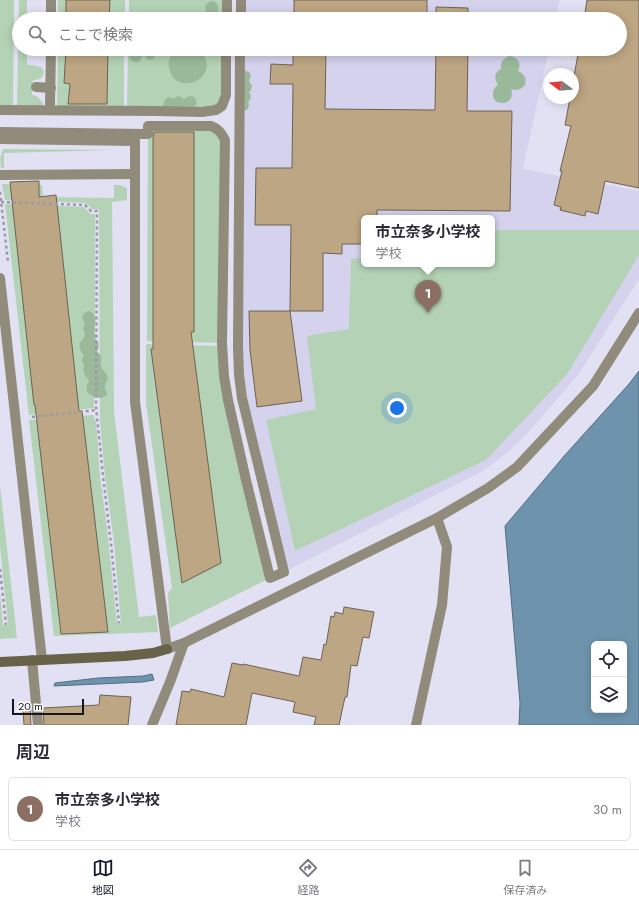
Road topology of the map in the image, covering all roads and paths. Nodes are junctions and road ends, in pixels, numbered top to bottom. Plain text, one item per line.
1 (51, 0) edge
2 (227, 0) edge
3 (241, 0) edge
4 (51, 12) edge
5 (227, 12) edge
6 (241, 12) edge
7 (51, 56) edge
8 (226, 56) edge
9 (240, 56) edge
10 (36, 87) dead end
11 (51, 88) junction
12 (50, 104) dead end
13 (0, 110) edge
14 (0, 132) edge
15 (0, 139) edge
16 (135, 174) junction
17 (0, 175) edge
18 (1, 202) dead end
19 (0, 278) edge
20 (639, 313) edge
21 (97, 410) junction
22 (26, 418) dead end
23 (437, 518) junction
24 (0, 569) edge
25 (119, 623) dead end
26 (6, 625) dead end
27 (184, 642) junction
28 (167, 649) junction
29 (37, 660) junction
30 (0, 662) edge
31 (38, 725) edge
32 (152, 725) edge
33 (416, 725) edge

1 - 4 street
2 - 5 street
3 - 6 street
7 - 11 street
8 - 13 street
9 - 14 street
10 - 11 street
11 - 12 street
15 - 16 street
16 - 17 street
16 - 28 street
18 - 21 path
19 - 29 street
20 - 23 street
21 - 22 path
21 - 25 path
23 - 27 street
23 - 33 street
24 - 26 path
27 - 28 street
27 - 32 street
28 - 29 street
29 - 30 street
29 - 31 street

